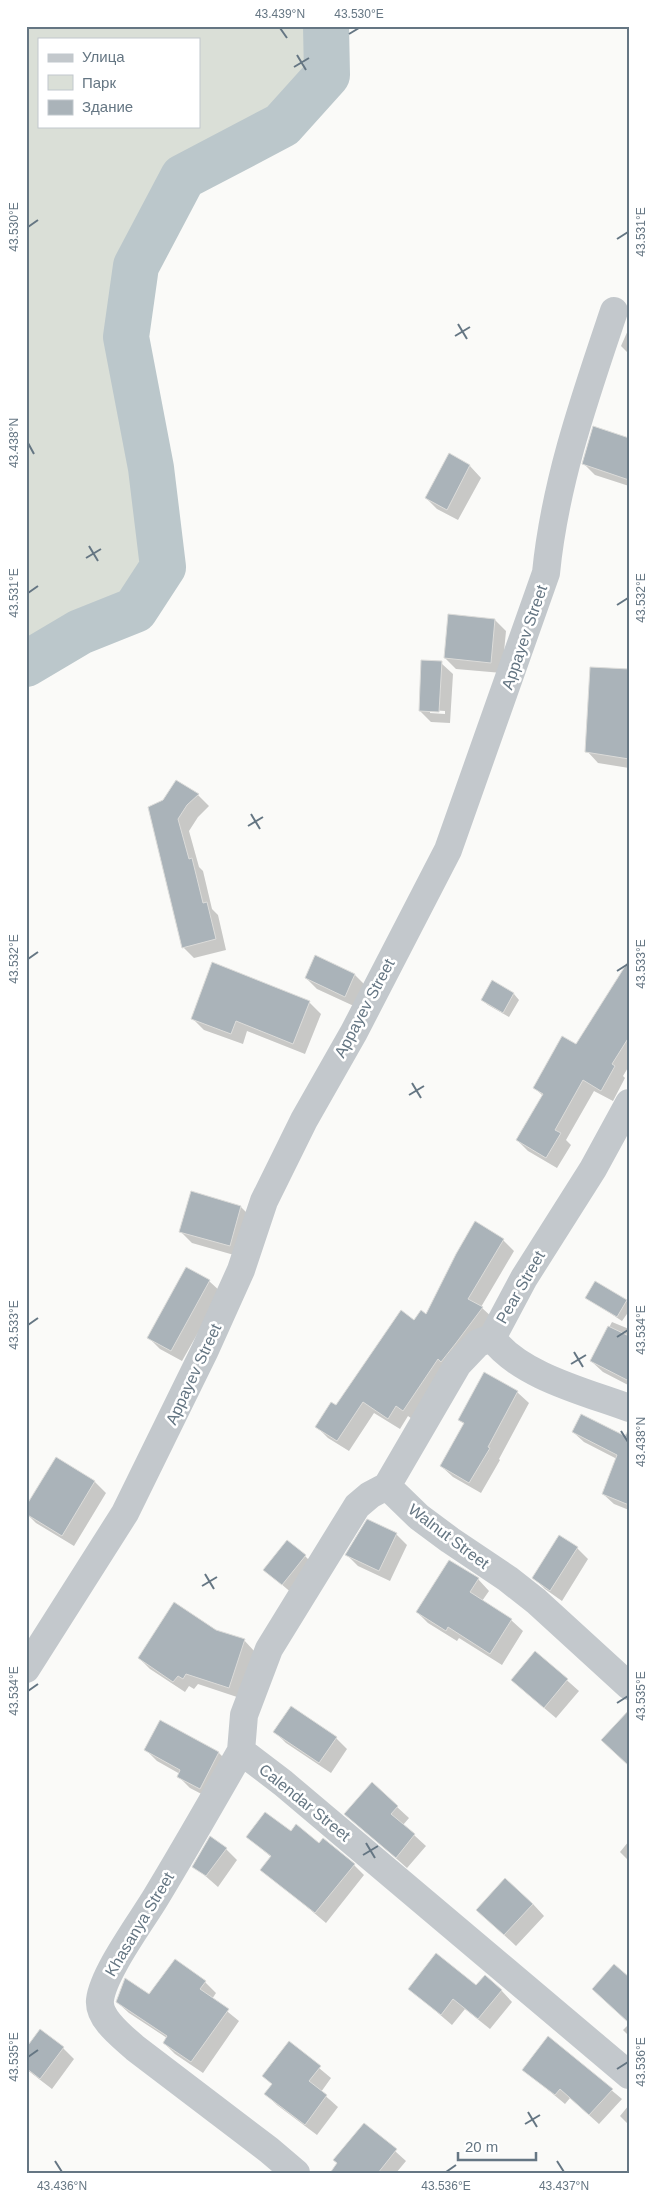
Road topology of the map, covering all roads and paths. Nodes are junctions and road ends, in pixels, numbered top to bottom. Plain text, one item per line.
1 (614, 311) dead end
2 (629, 1103) edge
3 (492, 1338) junction
4 (629, 1408) edge
5 (387, 1486) junction
6 (26, 1669) edge
7 (629, 1686) edge
8 (240, 1751) junction
9 (629, 2075) edge
10 (296, 2173) edge

1 - 6 street, Appayev Street
2 - 3 street, Pear Street
3 - 4 street, Pear Street
3 - 5 street
5 - 7 street, Walnut Street
5 - 8 street
8 - 9 street, Calendar Street
8 - 10 street, Khasanya Street

